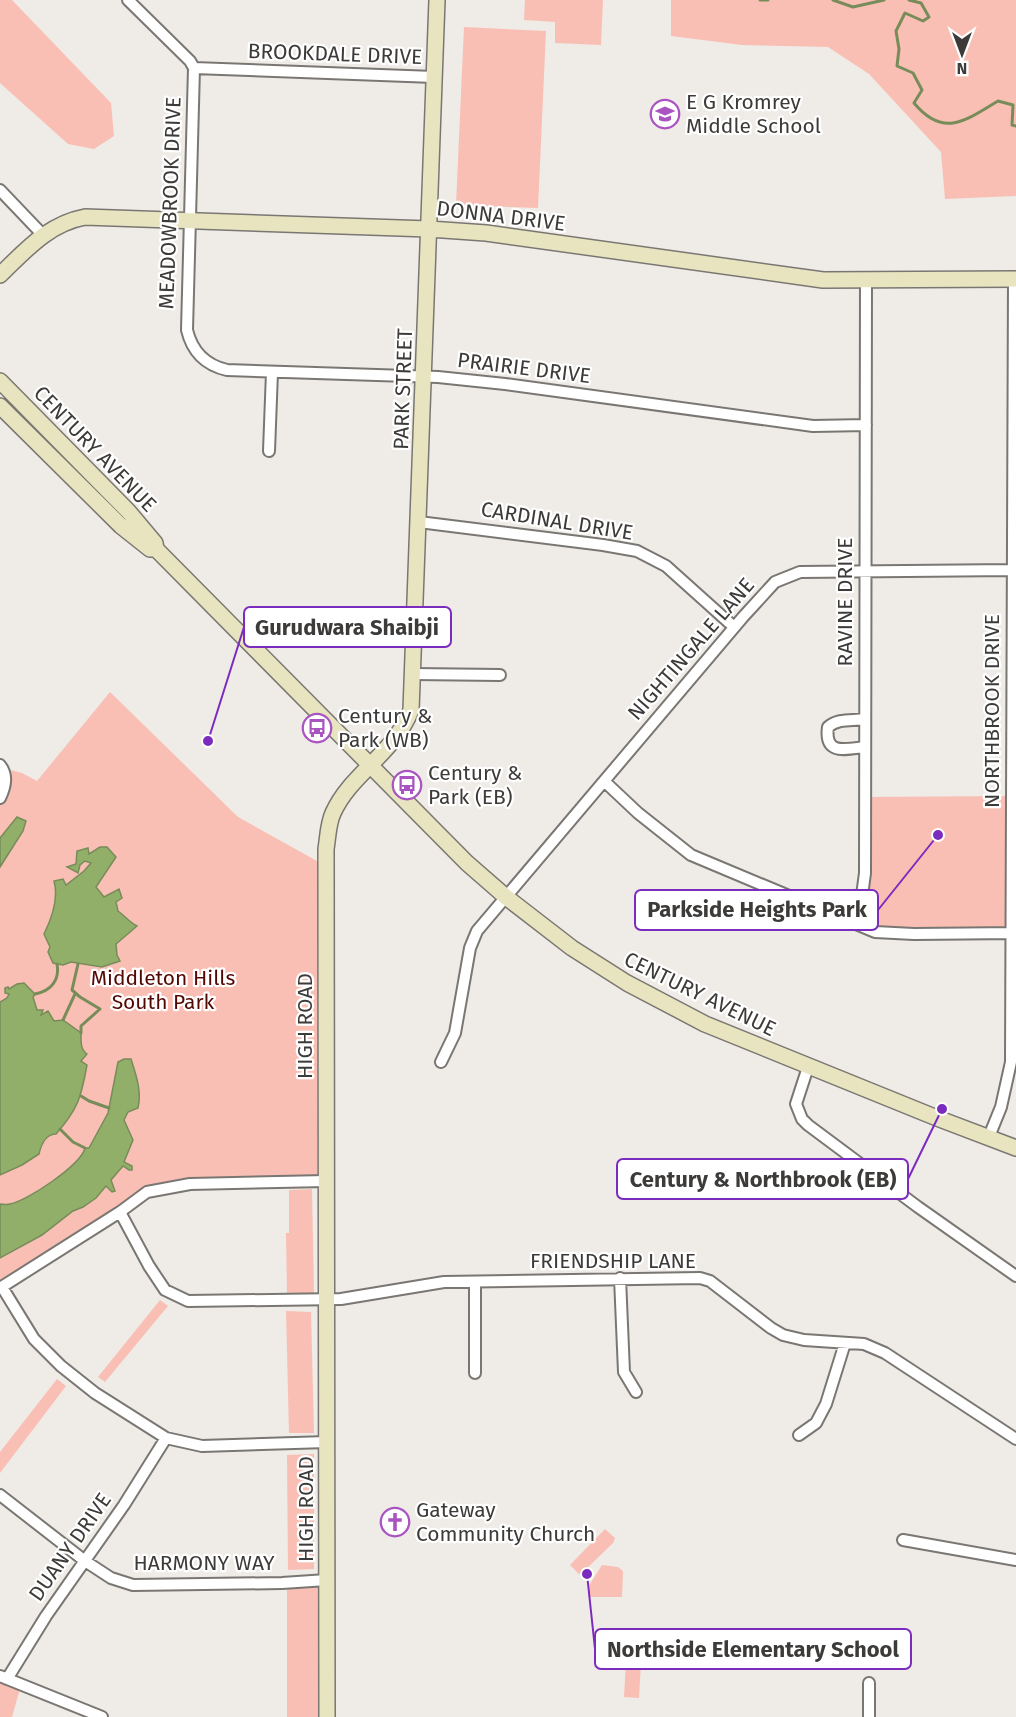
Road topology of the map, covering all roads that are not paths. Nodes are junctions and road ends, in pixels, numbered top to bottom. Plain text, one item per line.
1 (128, 0) edge
2 (437, 0) edge
3 (194, 68) junction
4 (434, 77) junction
5 (0, 190) edge
6 (190, 221) junction
7 (429, 229) junction
8 (42, 234) junction
9 (0, 275) edge
10 (866, 279) junction
11 (1015, 280) edge
12 (189, 340) joint
13 (272, 372) junction
14 (424, 377) junction
15 (0, 381) edge
16 (0, 406) edge
17 (866, 425) junction
18 (269, 451) dead end
19 (419, 522) junction
20 (156, 549) junction
21 (865, 570) junction
22 (1012, 570) junction
23 (734, 627) junction
24 (413, 674) junction
25 (500, 675) dead end
26 (865, 719) junction
27 (865, 747) junction
28 (0, 765) edge
29 (371, 766) junction
30 (603, 781) junction
31 (0, 798) edge
32 (506, 897) junction
33 (850, 921) junction
34 (1014, 933) edge
35 (441, 1062) dead end
36 (808, 1067) junction
37 (988, 1139) junction
38 (1016, 1148) edge
39 (326, 1181) junction
40 (120, 1212) junction
41 (1016, 1276) edge
42 (620, 1278) junction
43 (475, 1281) junction
44 (1, 1287) edge
45 (326, 1300) junction
46 (845, 1343) junction
47 (475, 1373) dead end
48 (636, 1392) dead end
49 (799, 1435) dead end
50 (166, 1438) junction
51 (1016, 1439) edge
52 (327, 1442) junction
53 (0, 1495) edge
54 (903, 1540) dead end
55 (1016, 1560) edge
56 (85, 1561) junction
57 (327, 1580) junction
58 (3, 1677) edge
59 (869, 1683) dead end
60 (102, 1717) edge
61 (327, 1717) edge
62 (868, 1717) edge

1 - 3 street
2 - 4 street, PARK STREET
3 - 4 street, BROOKDALE DRIVE
3 - 6 street, MEADOWBROOK DRIVE
4 - 7 street, PARK STREET
5 - 8 street
6 - 7 street, DONNA DRIVE
6 - 8 street, DONNA DRIVE
6 - 12 street, MEADOWBROOK DRIVE
7 - 10 street, DONNA DRIVE
7 - 14 street, PARK STREET
8 - 9 street, DONNA DRIVE
10 - 11 street, DONNA DRIVE
10 - 17 street, RAVINE DRIVE
11 - 22 street, NORTHBROOK DRIVE
12 - 13 street, PRAIRIE DRIVE
13 - 14 street, PRAIRIE DRIVE
13 - 18 street
14 - 17 street, PRAIRIE DRIVE
14 - 19 street, PARK STREET
15 - 20 street, CENTURY AVENUE
16 - 20 street, CENTURY AVENUE
17 - 21 street, RAVINE DRIVE
19 - 23 street, CARDINAL DRIVE
19 - 24 street, PARK STREET
20 - 29 street, CENTURY AVENUE
21 - 22 street, NIGHTINGALE LANE
21 - 23 street, NIGHTINGALE LANE
21 - 26 street, RAVINE DRIVE
22 - 34 street, NORTHBROOK DRIVE
23 - 30 street, NIGHTINGALE LANE
24 - 25 street
24 - 29 street, PARK STREET
26 - 27 street, RAVINE DRIVE
26 - 27 street
27 - 33 street, RAVINE DRIVE
28 - 31 street
29 - 32 street, CENTURY AVENUE
29 - 39 street, HIGH ROAD
30 - 32 street, NIGHTINGALE LANE
30 - 33 street
32 - 35 street, NIGHTINGALE LANE
32 - 36 street, CENTURY AVENUE
33 - 34 street
34 - 37 street, NORTHBROOK DRIVE
36 - 37 street, CENTURY AVENUE
36 - 41 street
37 - 38 street, CENTURY AVENUE
39 - 40 street
39 - 45 street, HIGH ROAD
40 - 44 street
40 - 45 street
42 - 43 street, FRIENDSHIP LANE
42 - 46 street, FRIENDSHIP LANE
42 - 48 street
43 - 45 street, FRIENDSHIP LANE
43 - 47 street
44 - 50 street
45 - 52 street, HIGH ROAD
46 - 49 street
46 - 51 street, FRIENDSHIP LANE
50 - 52 street
50 - 56 street, DUANY DRIVE
52 - 57 street, HIGH ROAD
53 - 56 street, HARMONY WAY
54 - 55 street
56 - 57 street, HARMONY WAY
56 - 58 street, DUANY DRIVE
57 - 61 street, HIGH ROAD
58 - 60 street
59 - 62 street

